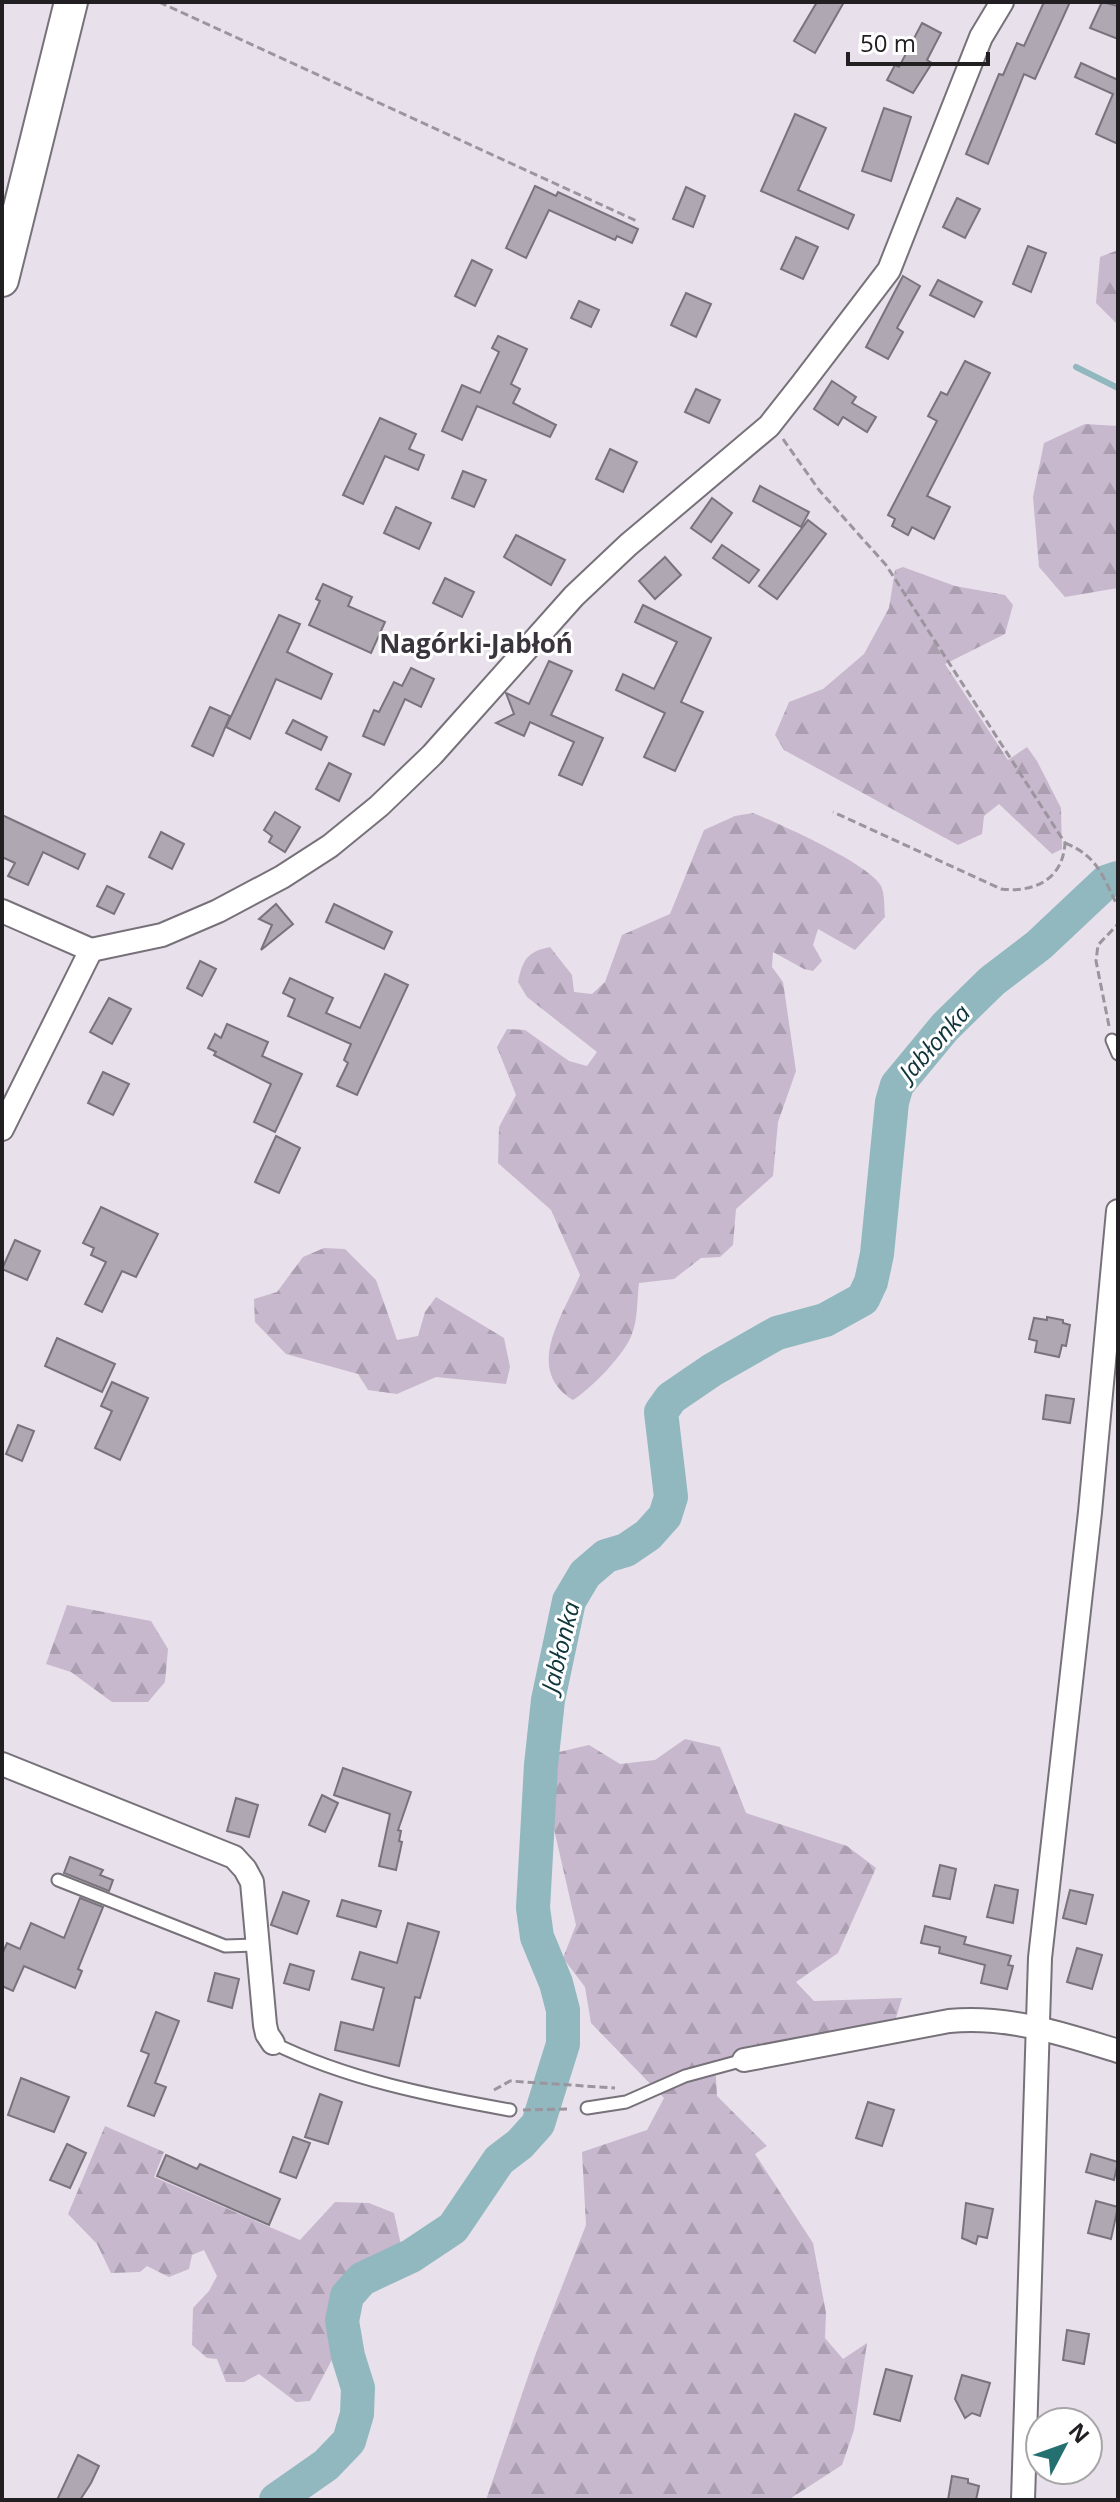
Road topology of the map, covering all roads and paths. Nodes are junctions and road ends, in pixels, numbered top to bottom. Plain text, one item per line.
1 (71, 2) edge
2 (159, 2) edge
3 (1002, 2) edge
4 (639, 222) dead end
5 (2, 280) edge
6 (769, 426) junction
7 (833, 812) dead end
8 (1065, 843) junction
9 (1118, 907) edge
10 (2, 911) edge
11 (1118, 924) edge
12 (91, 950) junction
13 (1112, 1040) joint
14 (1118, 1054) edge
15 (2, 1129) edge
16 (1118, 1211) edge
17 (2, 1764) edge
18 (58, 1880) dead end
19 (256, 1945) junction
20 (1038, 2027) junction
21 (273, 2043) joint
22 (1118, 2051) edge
23 (744, 2060) joint
24 (573, 2086) dead end
25 (474, 2104) junction
26 (587, 2108) joint
27 (510, 2110) joint
28 (1023, 2500) edge

1 - 5 main road
2 - 4 path
3 - 6 street
6 - 8 path
6 - 12 street
7 - 8 path
8 - 9 path
10 - 12 street
11 - 13 path
12 - 15 street
13 - 14 lane
16 - 20 street
17 - 19 street
18 - 19 lane
19 - 21 street
20 - 22 street
20 - 23 street
20 - 28 street
21 - 25 lane
23 - 26 lane
24 - 25 path
25 - 27 lane
26 - 27 path

